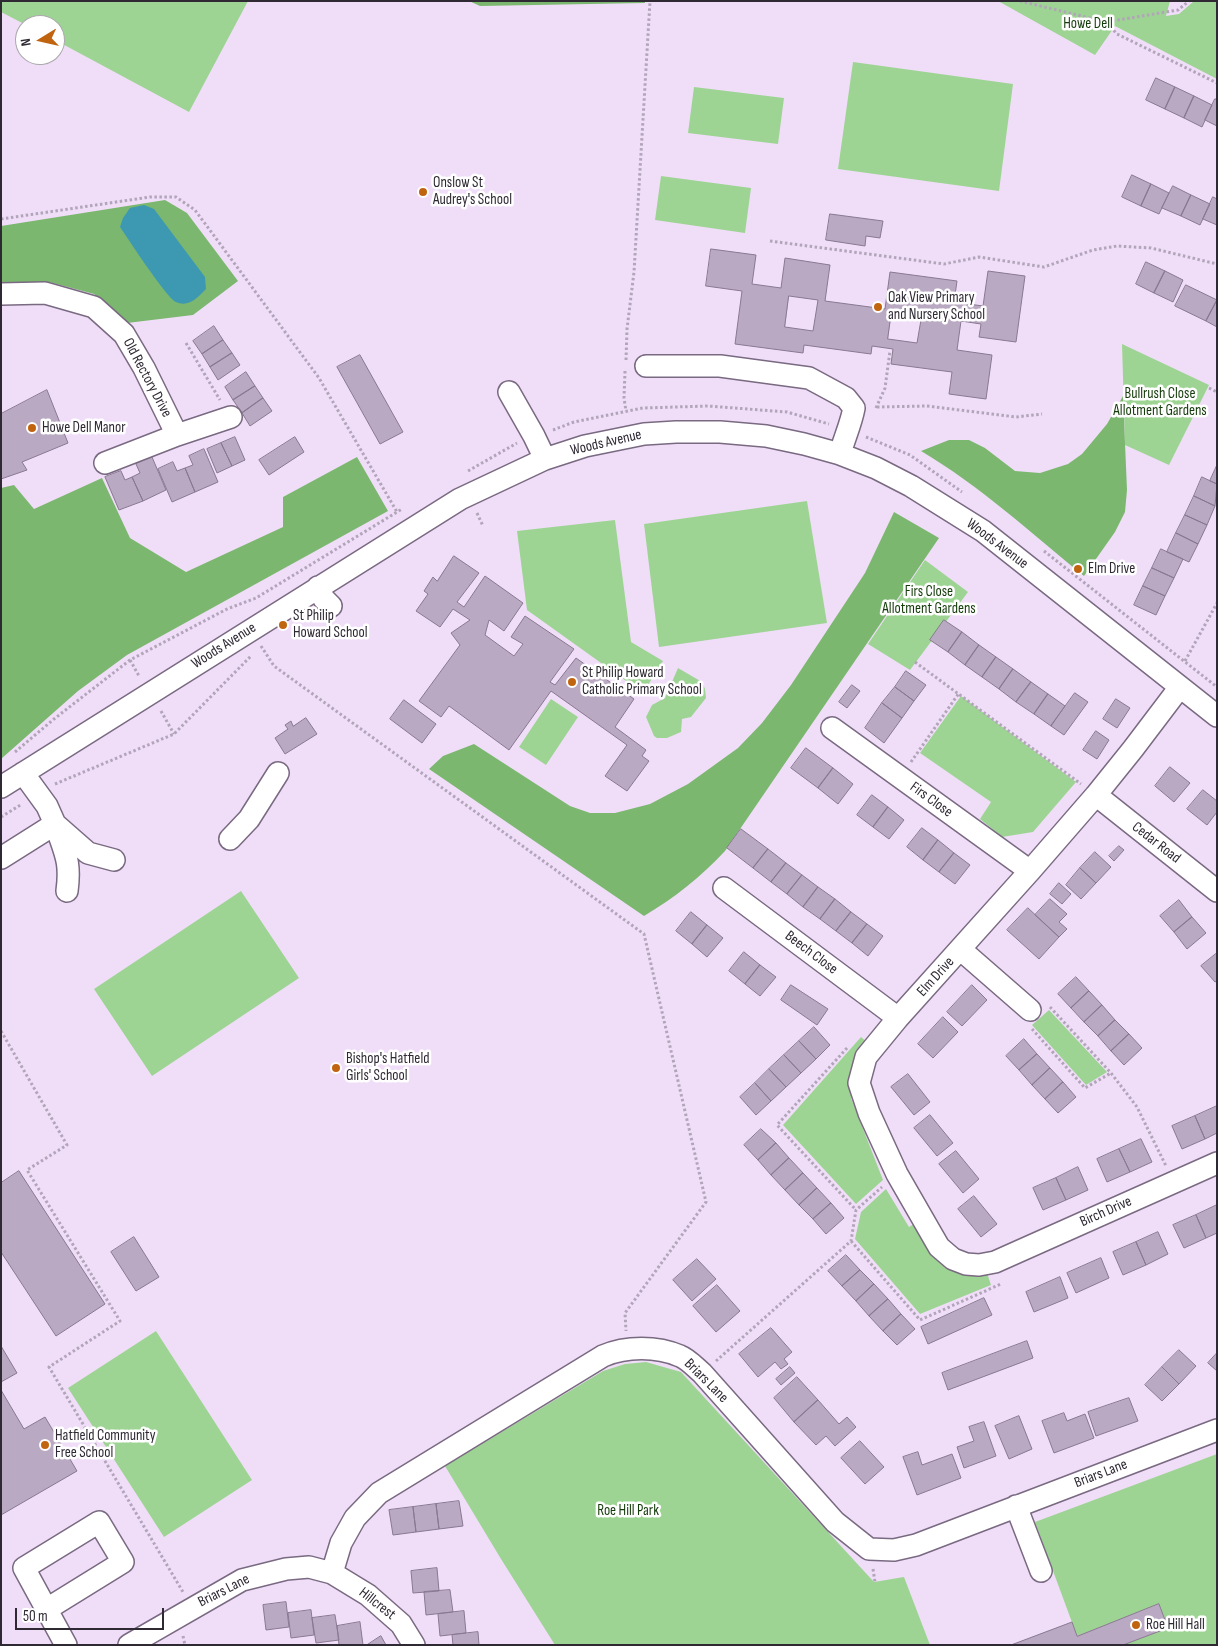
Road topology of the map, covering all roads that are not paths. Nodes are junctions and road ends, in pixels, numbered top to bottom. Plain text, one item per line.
1 (1, 294) edge
2 (646, 366) dead end
3 (508, 392) dead end
4 (231, 417) road end
5 (177, 435) junction
6 (840, 454) junction
7 (544, 458) junction
8 (105, 463) dead end
9 (318, 587) junction
10 (331, 606) dead end
11 (1180, 687) junction
12 (1217, 716) edge
13 (832, 728) dead end
14 (278, 773) dead end
15 (23, 774) junction
16 (1, 787) edge
17 (1096, 795) junction
18 (55, 824) junction
19 (230, 839) dead end
20 (1, 858) edge
21 (114, 860) dead end
22 (1030, 871) junction
23 (724, 888) dead end
24 (66, 891) dead end
25 (1217, 892) edge
26 (960, 949) junction
27 (1034, 1016) road end
28 (898, 1018) junction
29 (1217, 1163) edge
30 (995, 1262) joint
31 (1217, 1430) edge
32 (1016, 1506) junction
33 (1041, 1571) dead end
34 (332, 1573) junction
35 (47, 1609) junction
36 (66, 1645) edge
37 (129, 1645) edge
38 (414, 1645) edge

1 - 5 street, Old Rectory Drive
2 - 6 street
3 - 7 street
4 - 5 street, Old Rectory Drive
5 - 8 street, Old Rectory Drive
6 - 7 street, Woods Avenue
6 - 11 street, Woods Avenue
7 - 9 street, Woods Avenue
9 - 10 street
9 - 15 street, Woods Avenue
11 - 12 street, Woods Avenue
11 - 17 street, Elm Drive
13 - 22 street, Firs Close
14 - 19 street
15 - 16 street, Woods Avenue
15 - 18 street
17 - 22 street, Elm Drive
17 - 25 street, Cedar Road
18 - 20 street
18 - 21 street
18 - 24 street
22 - 26 street, Elm Drive
23 - 28 street, Beech Close
26 - 27 street
26 - 28 street, Elm Drive
28 - 30 street, Elm Drive
29 - 30 street, Birch Drive
31 - 32 street, Briars Lane
32 - 33 street
32 - 34 street, Briars Lane
34 - 37 street, Briars Lane
34 - 38 street, Hillcrest
35 - 35 street
35 - 36 street

